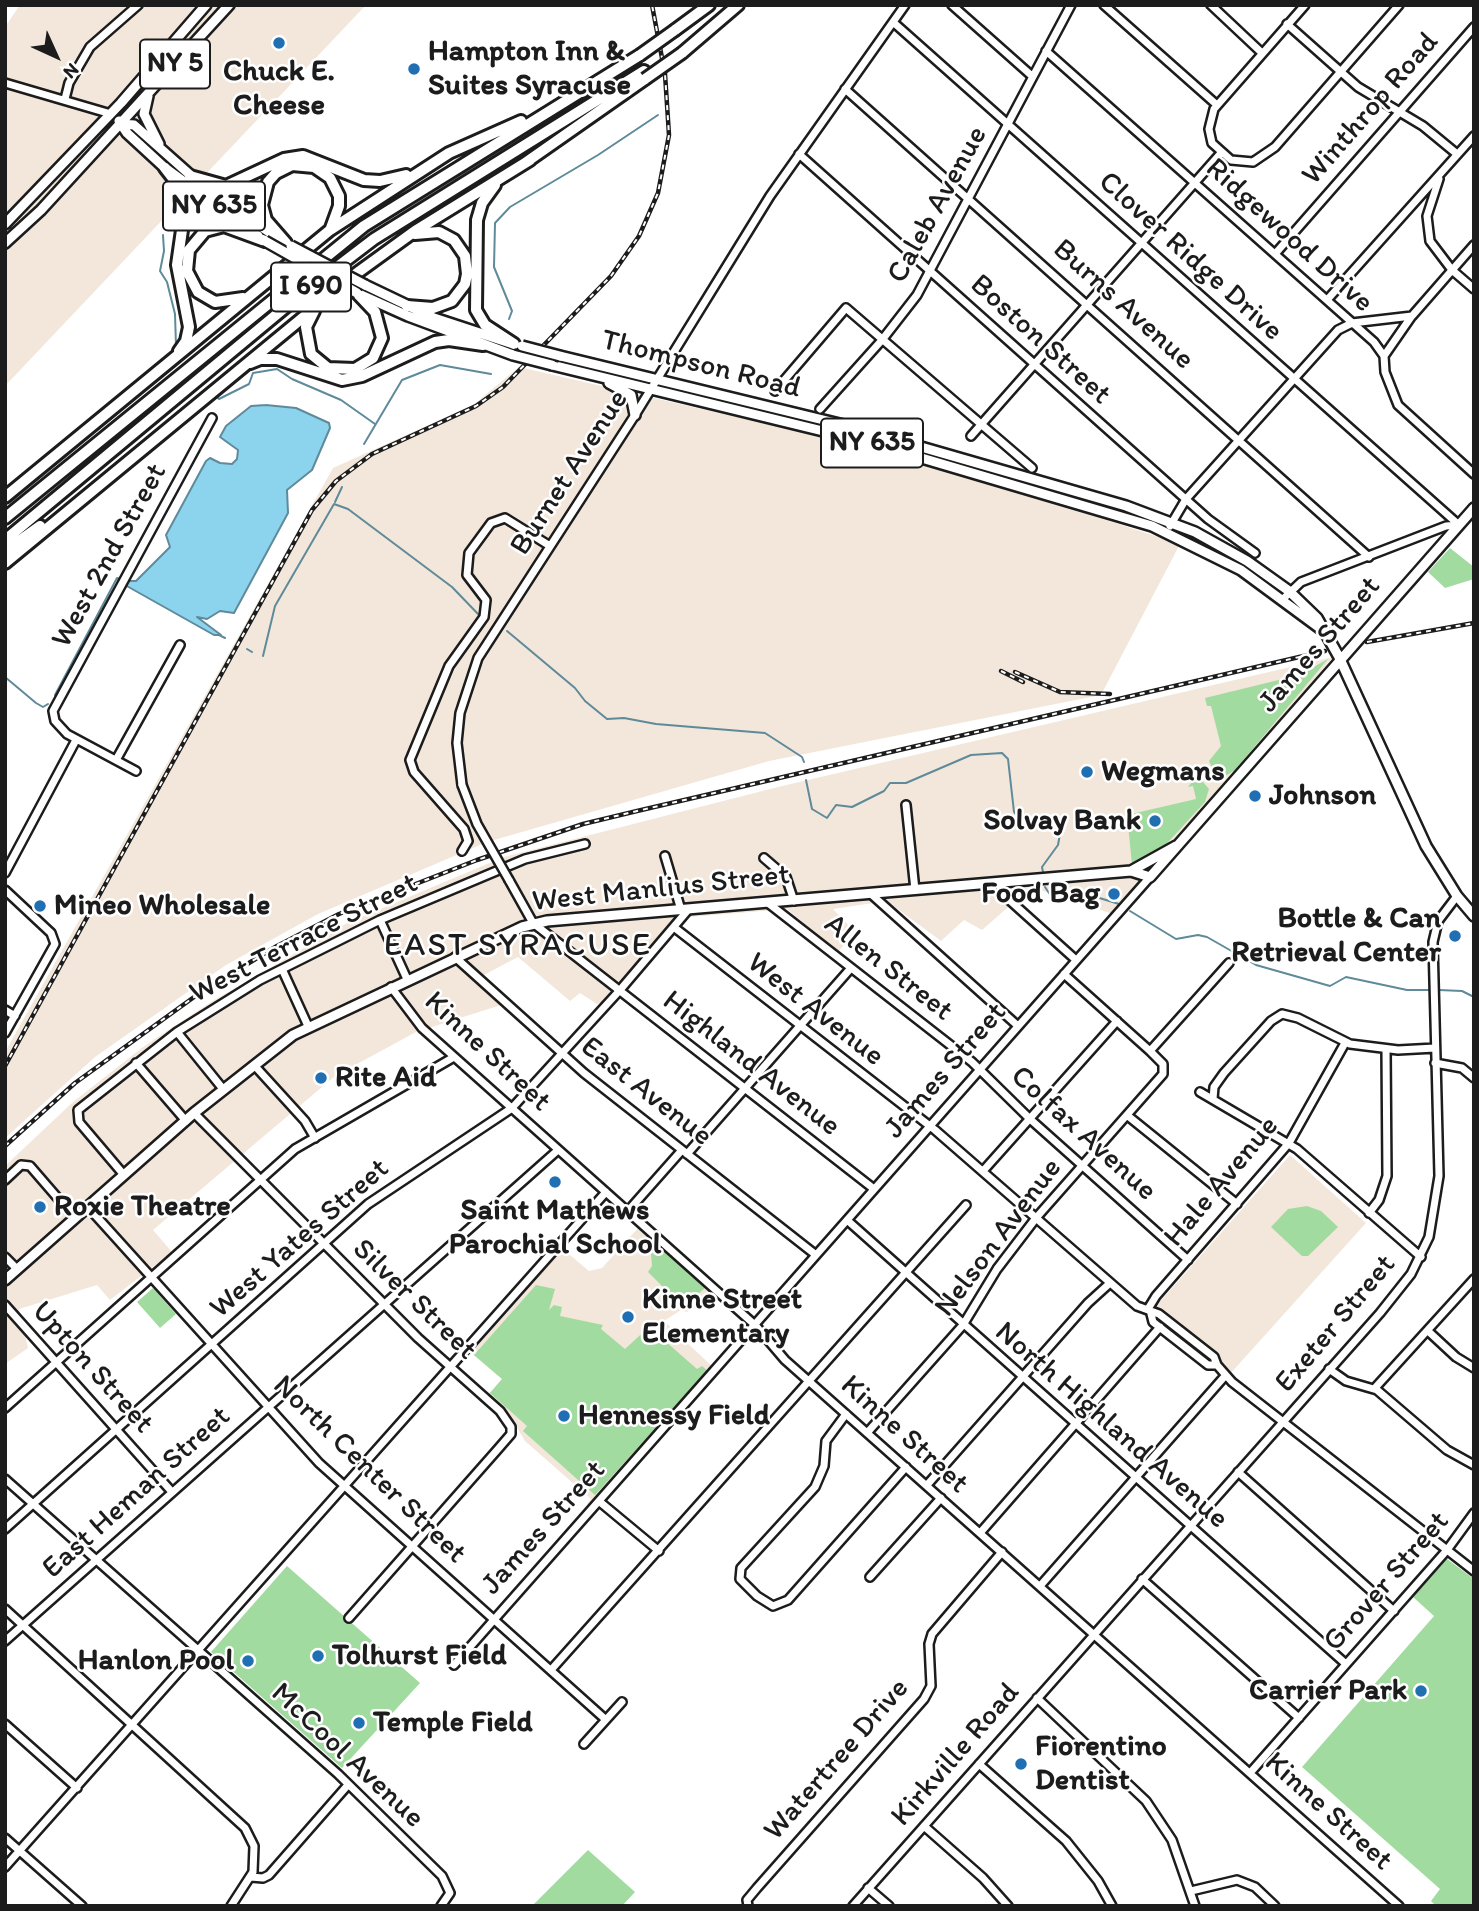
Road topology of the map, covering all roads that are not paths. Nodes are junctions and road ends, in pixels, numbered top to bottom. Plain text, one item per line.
1 (138, 5) edge
2 (206, 5) edge
3 (229, 5) edge
4 (709, 5) edge
5 (738, 5) edge
6 (905, 5) edge
7 (951, 5) edge
8 (1071, 5) edge
9 (1104, 5) edge
10 (1211, 5) edge
11 (1305, 5) edge
12 (1399, 5) edge
13 (893, 22) junction
14 (1287, 24) junction
15 (1474, 27) edge
16 (1046, 51) junction
17 (1262, 52) junction
18 (1340, 71) junction
19 (645, 75) junction
20 (1032, 76) junction
21 (5, 83) edge
22 (845, 89) junction
23 (149, 92) junction
24 (65, 99) junction
25 (1217, 105) junction
26 (1399, 112) junction
27 (541, 114) junction
28 (118, 120) junction
29 (1008, 125) junction
30 (1474, 136) edge
31 (164, 151) junction
32 (1221, 153) junction
33 (799, 154) junction
34 (1457, 154) junction
35 (530, 160) junction
36 (165, 168) junction
37 (419, 170) junction
38 (1440, 175) junction
39 (190, 176) junction
40 (1195, 183) junction
41 (968, 198) junction
42 (1418, 201) junction
43 (1429, 208) junction
44 (5, 225) edge
45 (330, 230) junction
46 (265, 241) junction
47 (5, 243) edge
48 (289, 245) junction
49 (1142, 245) junction
50 (1474, 245) edge
51 (388, 249) junction
52 (1275, 254) junction
53 (1452, 270) junction
54 (929, 272) junction
55 (263, 285) junction
56 (361, 289) junction
57 (1474, 289) edge
58 (1327, 300) junction
59 (322, 301) junction
60 (1089, 305) junction
61 (407, 306) junction
62 (1412, 316) junction
63 (1352, 323) junction
64 (882, 340) junction
65 (483, 345) junction
66 (516, 348) junction
67 (1384, 356) junction
68 (1035, 365) junction
69 (159, 372) junction
70 (588, 374) junction
71 (230, 375) junction
72 (1292, 379) junction
73 (653, 384) junction
74 (775, 391) dead end
75 (820, 409) dead end
76 (635, 415) junction
77 (212, 418) dead end
78 (982, 425) junction
79 (971, 436) dead end
80 (1239, 439) junction
81 (1032, 468) dead end
82 (1474, 474) edge
83 (103, 483) junction
84 (1186, 499) junction
85 (5, 500) edge
86 (1474, 508) edge
87 (5, 518) edge
88 (1172, 522) junction
89 (1459, 525) junction
90 (1168, 532) junction
91 (5, 540) edge
92 (550, 546) junction
93 (5, 551) edge
94 (1255, 553) dead end
95 (1369, 557) junction
96 (5, 564) edge
97 (1289, 591) junction
98 (1282, 600) junction
99 (1321, 629) junction
100 (180, 645) dead end
101 (1340, 659) junction
102 (76, 740) junction
103 (116, 760) junction
104 (136, 771) dead end
105 (906, 805) dead end
106 (585, 844) dead end
107 (1176, 846) junction
108 (462, 851) dead end
109 (665, 856) dead end
110 (764, 858) dead end
111 (1131, 871) junction
112 (5, 873) edge
113 (1150, 877) junction
114 (998, 883) junction
115 (5, 890) edge
116 (915, 890) junction
117 (871, 894) junction
118 (1457, 895) junction
119 (794, 901) junction
120 (768, 903) junction
121 (685, 910) junction
122 (1474, 916) edge
123 (380, 920) junction
124 (533, 923) junction
125 (675, 928) junction
126 (455, 957) junction
127 (1076, 960) junction
128 (1228, 963) dead end
129 (851, 968) junction
130 (282, 969) junction
131 (1064, 974) junction
132 (407, 979) junction
133 (391, 987) junction
134 (620, 990) junction
135 (5, 1010) edge
136 (15, 1016) junction
137 (1116, 1021) junction
138 (308, 1026) junction
139 (1018, 1026) junction
140 (800, 1027) junction
141 (177, 1032) junction
142 (5, 1033) edge
143 (1345, 1042) junction
144 (1435, 1048) junction
145 (1386, 1049) junction
146 (1150, 1051) junction
147 (562, 1055) junction
148 (454, 1057) junction
149 (136, 1063) junction
150 (1435, 1063) junction
151 (254, 1065) junction
152 (979, 1069) junction
153 (1474, 1078) edge
154 (745, 1088) junction
155 (223, 1089) junction
156 (1200, 1093) dead end
157 (1213, 1099) junction
158 (512, 1108) junction
159 (194, 1113) junction
160 (1128, 1116) junction
161 (1030, 1119) junction
162 (186, 1121) junction
163 (928, 1127) junction
164 (315, 1138) junction
165 (1289, 1143) junction
166 (558, 1150) junction
167 (685, 1152) junction
168 (1082, 1166) junction
169 (983, 1171) junction
170 (124, 1175) junction
171 (5, 1180) edge
172 (260, 1180) junction
173 (874, 1189) junction
174 (606, 1192) junction
175 (1237, 1204) junction
176 (966, 1205) dead end
177 (88, 1207) junction
178 (628, 1211) junction
179 (1370, 1213) junction
180 (75, 1218) junction
181 (1036, 1218) junction
182 (847, 1220) junction
183 (324, 1244) junction
184 (816, 1255) junction
185 (1421, 1257) junction
186 (5, 1258) edge
187 (1188, 1260) junction
188 (18, 1269) junction
189 (5, 1273) edge
190 (905, 1273) junction
191 (152, 1278) junction
192 (1474, 1279) edge
193 (5, 1280) edge
194 (1110, 1283) junction
195 (384, 1304) junction
196 (5, 1305) edge
197 (1149, 1311) junction
198 (963, 1325) junction
199 (756, 1326) junction
200 (1160, 1327) junction
201 (1427, 1331) junction
202 (212, 1345) junction
203 (56, 1362) junction
204 (1217, 1365) junction
205 (451, 1368) junction
206 (1329, 1368) junction
207 (1474, 1368) edge
208 (1225, 1376) junction
209 (1022, 1377) junction
210 (810, 1382) junction
211 (1374, 1389) junction
212 (268, 1407) junction
213 (5, 1408) edge
214 (846, 1414) junction
215 (1282, 1421) junction
216 (1076, 1425) junction
217 (116, 1429) junction
218 (867, 1433) junction
219 (1474, 1465) edge
220 (906, 1467) junction
221 (1238, 1472) junction
222 (1136, 1478) junction
223 (5, 1479) edge
224 (927, 1485) junction
225 (346, 1487) junction
226 (172, 1492) junction
227 (941, 1498) junction
228 (600, 1502) junction
229 (33, 1504) junction
230 (1474, 1513) edge
231 (1190, 1526) junction
232 (5, 1529) edge
233 (980, 1533) junction
234 (410, 1545) junction
235 (1447, 1550) junction
236 (659, 1551) junction
237 (1002, 1552) junction
238 (96, 1560) junction
239 (1474, 1571) edge
240 (870, 1577) dead end
241 (1142, 1579) junction
242 (1040, 1586) junction
243 (5, 1609) edge
244 (1394, 1611) junction
245 (349, 1618) dead end
246 (495, 1620) junction
247 (23, 1625) junction
248 (1093, 1634) junction
249 (5, 1641) edge
250 (199, 1653) junction
251 (1346, 1664) junction
252 (454, 1665) dead end
253 (551, 1670) junction
254 (1037, 1698) junction
255 (622, 1702) dead end
256 (1299, 1718) junction
257 (605, 1719) junction
258 (5, 1724) edge
259 (134, 1725) junction
260 (584, 1744) dead end
261 (979, 1764) junction
262 (1250, 1773) junction
263 (347, 1786) junction
264 (78, 1788) junction
265 (924, 1826) junction
266 (5, 1838) edge
267 (20, 1851) junction
268 (5, 1867) edge
269 (251, 1877) junction
270 (868, 1888) junction
271 (1191, 1891) junction
272 (82, 1906) edge
273 (232, 1906) edge
274 (441, 1906) edge
275 (748, 1906) edge
276 (853, 1906) edge
277 (889, 1906) edge
278 (1008, 1906) edge
279 (1112, 1906) edge
280 (1195, 1906) edge
281 (1275, 1906) edge
282 (1399, 1906) edge

1 - 24 street
2 - 28 main road, NY 5
3 - 23 main road, NY 5
4 - 27 highway, I 690, bridge
5 - 19 highway, I 690
6 - 13 street, Burnet Avenue
7 - 20 street
8 - 16 street, Caleb Avenue
9 - 25 street
10 - 17 street
11 - 14 street
12 - 18 street
13 - 22 street, Burnet Avenue
13 - 29 street, Clover Ridge Drive
14 - 17 street
14 - 18 street
15 - 26 street, Winthrop Road
16 - 20 street, Caleb Avenue
16 - 40 street, Ridgewood Drive
17 - 25 street
18 - 26 street
18 - 32 street
19 - 35 highway
19 - 91 highway, I 690
20 - 29 street, Caleb Avenue
21 - 24 street, Thompson Road
22 - 33 street, Burnet Avenue
22 - 41 street, Burns Avenue
23 - 28 main road, NY 5
23 - 31 main road
24 - 28 street, Thompson Road
25 - 32 street
26 - 34 street
26 - 52 street, Winthrop Road
27 - 37 highway
27 - 87 highway, I 690
28 - 31 main road, Thompson Road / NY 635
28 - 36 main road, Thompson Road / NY 635
28 - 44 main road, NY 5
28 - 47 main road, NY 5
29 - 41 street, Caleb Avenue
29 - 49 street, Clover Ridge Drive
30 - 34 street
31 - 39 main road, Thompson Road / NY 635
32 - 40 street
33 - 54 street, Boston Street
33 - 73 street, Burnet Avenue
34 - 38 street
35 - 51 highway
35 - 66 highway
36 - 46 main road, Thompson Road / NY 635
36 - 69 highway
37 - 39 highway
37 - 45 highway
38 - 42 street
38 - 43 street
39 - 48 main road, Thompson Road / NY 635
40 - 49 street
40 - 52 street, Ridgewood Drive
41 - 54 street, Caleb Avenue
41 - 60 street, Burns Avenue
42 - 43 street
42 - 58 street
43 - 53 street
45 - 48 highway
45 - 55 highway
46 - 55 highway
46 - 56 main road, Thompson Road / NY 635, bridge
48 - 56 main road, Thompson Road / NY 635, bridge
49 - 60 street
49 - 72 street, Clover Ridge Drive
50 - 53 street
51 - 59 highway
51 - 61 highway
52 - 58 street, Ridgewood Drive
53 - 57 street
53 - 62 street
54 - 64 street, Caleb Avenue
54 - 68 street, Boston Street
55 - 69 highway
56 - 59 highway
56 - 61 main road, Thompson Road / NY 635
56 - 65 main road, Thompson Road / NY 635
58 - 63 street, Ridgewood Drive
59 - 71 highway
60 - 68 street
60 - 80 street, Burns Avenue
61 - 66 main road, Thompson Road / NY 635
62 - 63 street
62 - 67 street
63 - 67 street, Ridgewood Drive
63 - 72 street
64 - 74 street
64 - 75 street, Caleb Avenue
64 - 78 street
65 - 66 main road, Thompson Road / NY 635
65 - 71 highway
66 - 70 main road, Thompson Road / NY 635, bridge
66 - 73 main road, Thompson Road / NY 635, bridge
67 - 82 street
68 - 78 street
68 - 84 street, Boston Street
69 - 85 highway
70 - 73 main road, Thompson Road / NY 635
70 - 76 main road
71 - 83 highway
72 - 80 street
72 - 89 street, Clover Ridge Drive
73 - 76 street, Burnet Avenue
73 - 88 main road, Thompson Road / NY 635
73 - 90 main road, Thompson Road / NY 635
76 - 92 street, Burnet Avenue
77 - 102 street, West 2nd Street
78 - 79 street
78 - 81 street
80 - 84 street
80 - 95 street, Burns Avenue
83 - 93 highway
83 - 96 highway
84 - 88 street
84 - 94 street, Boston Street
86 - 89 main road, James Street
88 - 90 street
88 - 97 main road, Thompson Road / NY 635
89 - 95 street
89 - 101 main road, James Street
90 - 98 main road, Thompson Road / NY 635
92 - 108 street
92 - 124 street, Burnet Avenue, bridge
95 - 97 street
97 - 98 street
97 - 99 main road, Thompson Road / NY 635
98 - 99 main road, Thompson Road / NY 635
99 - 101 main road, Thompson Road / NY 635
100 - 103 street
101 - 107 main road, James Street
101 - 118 main road, Thompson Road / NY 635
102 - 103 street
102 - 112 street
103 - 104 street
105 - 116 street
106 - 123 street, West Terrace Street
107 - 111 main road, West Manlius Street
107 - 113 main road, James Street
109 - 121 street
110 - 119 street
111 - 113 main road, West Manlius Street
111 - 114 main road, West Manlius Street
113 - 127 street, James Street
114 - 116 main road, West Manlius Street
114 - 127 street
115 - 136 street
116 - 117 main road, West Manlius Street
117 - 119 main road, West Manlius Street
117 - 139 street
118 - 122 main road, Thompson Road / NY 635
118 - 144 street, Exeter Street
119 - 120 main road, West Manlius Street
120 - 121 main road, West Manlius Street
120 - 129 street, Allen Street
121 - 124 main road, West Manlius Street
121 - 125 street, West Yates Street
123 - 130 street, West Terrace Street
123 - 132 street
124 - 126 main road, West Manlius Street
124 - 134 street, Highland Avenue
125 - 134 street, West Yates Street
125 - 140 street, West Avenue
126 - 132 main road, West Manlius Street
126 - 147 street, East Avenue
127 - 131 street, James Street
128 - 146 street
129 - 140 street
129 - 152 street, Allen Street
130 - 138 street
130 - 141 street, West Terrace Street
131 - 137 street
131 - 139 street, James Street
132 - 133 main road, West Manlius Street
133 - 138 main road, West Manlius Street
133 - 148 street, Kinne Street
134 - 147 street, West Yates Street
134 - 154 street, Highland Avenue
135 - 136 street
136 - 142 street
137 - 146 street
137 - 161 street
138 - 151 main road, West Manlius Street
139 - 152 street, James Street
140 - 154 street
140 - 163 street, West Avenue
141 - 149 street, West Terrace Street
141 - 155 street
143 - 145 street
143 - 157 street
143 - 165 street, Hale Avenue
144 - 145 street
144 - 150 street, Exeter Street
145 - 179 street
146 - 160 street, Nelson Avenue
147 - 158 street, West Yates Street
147 - 167 street, East Avenue
148 - 158 street, Kinne Street
148 - 164 street
149 - 162 street
149 - 170 street, West Terrace Street
150 - 153 street
150 - 185 street, Exeter Street
151 - 155 main road, West Manlius Street
151 - 164 street
152 - 161 street, Colfax Avenue
152 - 163 street, James Street
154 - 167 street
154 - 173 street, Highland Avenue
155 - 159 main road, West Manlius Street
156 - 157 street
157 - 165 street
158 - 166 street, Kinne Street
158 - 183 street, West Yates Street
159 - 162 main road, West Manlius Street
159 - 172 street, Silver Street
160 - 168 street, Nelson Avenue
160 - 175 street
161 - 168 street, Colfax Avenue
161 - 169 street
162 - 170 main road, West Manlius Street
163 - 169 street, West Avenue
163 - 173 street, James Street
164 - 172 street
165 - 175 street, Hale Avenue
165 - 179 street
166 - 174 street, Kinne Street
166 - 195 street, East Heman Street
167 - 178 street
167 - 184 street, East Avenue
168 - 181 street, Nelson Avenue
168 - 187 street, Colfax Avenue
169 - 181 street, West Avenue
170 - 177 main road, West Manlius Street
171 - 180 street
172 - 183 street, Silver Street
172 - 191 street
173 - 182 street, James Street
174 - 178 street, Kinne Street
174 - 205 street
175 - 187 street, Hale Avenue
176 - 190 street
177 - 180 main road, West Manlius Street
177 - 191 street, North Center Street
178 - 199 street, Kinne Street
179 - 185 street
180 - 188 main road, West Manlius Street
181 - 194 street, West Avenue
181 - 198 street, Nelson Avenue
182 - 184 street, James Street
182 - 190 street, North Highland Avenue
183 - 195 street, Silver Street
183 - 202 street, West Yates Street
184 - 199 street, James Street
185 - 206 street, Exeter Street
186 - 188 street
187 - 197 street, Hale Avenue
188 - 189 main road
188 - 193 main road, West Manlius Street
190 - 198 street, North Highland Avenue
190 - 210 street
191 - 202 street, North Center Street
191 - 203 street
192 - 201 street
194 - 197 street, West Avenue
194 - 209 street
195 - 205 street, Silver Street
195 - 212 street, East Heman Street
196 - 203 street, Upton Street
197 - 200 street
197 - 204 street, West Avenue
198 - 209 street, North Highland Avenue
198 - 218 street, Nelson Avenue
199 - 210 street, Kinne Street
199 - 228 street, James Street
200 - 204 street
200 - 216 street
201 - 207 street
201 - 211 street
202 - 212 street, North Center Street
202 - 217 street, West Yates Street
203 - 213 street
203 - 217 street, Upton Street
204 - 208 street, West Avenue
205 - 225 street
205 - 234 street, Silver Street
206 - 211 street
206 - 215 street, Exeter Street
208 - 215 street, West Avenue
208 - 222 street
209 - 216 street, North Highland Avenue
209 - 224 street
210 - 214 street, Kinne Street
210 - 236 street
211 - 219 street
212 - 225 street, North Center Street
212 - 226 street, East Heman Street
214 - 218 street, Kinne Street
214 - 220 street
215 - 221 street, Exeter Street
215 - 235 street, West Avenue
216 - 222 street, North Highland Avenue
216 - 233 street
217 - 226 street, Upton Street
217 - 229 street, West Yates Street
218 - 220 street, Kinne Street
220 - 224 street, Kinne Street
221 - 231 street, Exeter Street
221 - 244 street
222 - 231 street, North Highland Avenue
222 - 242 street
223 - 229 street, McCool Avenue
224 - 227 street, Kinne Street
225 - 234 street, North Center Street
225 - 250 street
226 - 238 street, East Heman Street
227 - 233 street, Kinne Street
227 - 240 street
228 - 236 street
228 - 246 street, James Street
229 - 232 street, West Yates Street
229 - 238 street, McCool Avenue
230 - 235 street, Grover Street
231 - 241 street, Exeter Street
231 - 251 street, North Highland Avenue
233 - 237 street, Kinne Street
234 - 245 street
234 - 246 street, North Center Street
235 - 239 street, West Avenue
235 - 244 street, Grover Street
236 - 253 street
237 - 242 street, Kinne Street
237 - 275 street, Watertree Drive
238 - 247 street, East Heman Street
238 - 250 street, McCool Avenue
241 - 248 street, Exeter Street
241 - 256 street
242 - 248 street, Kinne Street
243 - 247 street
244 - 251 street, Grover Street
246 - 252 street, James Street
246 - 253 street, North Center Street
247 - 249 street, East Heman Street
247 - 259 street
248 - 254 street, Kirkville Road
248 - 262 street, Kinne Street
250 - 259 street
250 - 263 street, McCool Avenue
251 - 256 street, Grover Street
253 - 257 street, North Center Street
254 - 261 street, Kirkville Road
254 - 271 street
255 - 257 street
256 - 262 street, Grover Street
257 - 260 street
258 - 264 street
259 - 264 street
259 - 269 street
261 - 265 street, Kirkville Road
261 - 279 street
262 - 282 street, Kinne Street
263 - 269 street
263 - 274 street, McCool Avenue
264 - 267 street
265 - 270 street, Kirkville Road
265 - 278 street
266 - 267 street
267 - 268 street
267 - 272 street
269 - 273 street
270 - 276 street, Kirkville Road
270 - 277 street
271 - 280 street
271 - 281 street

